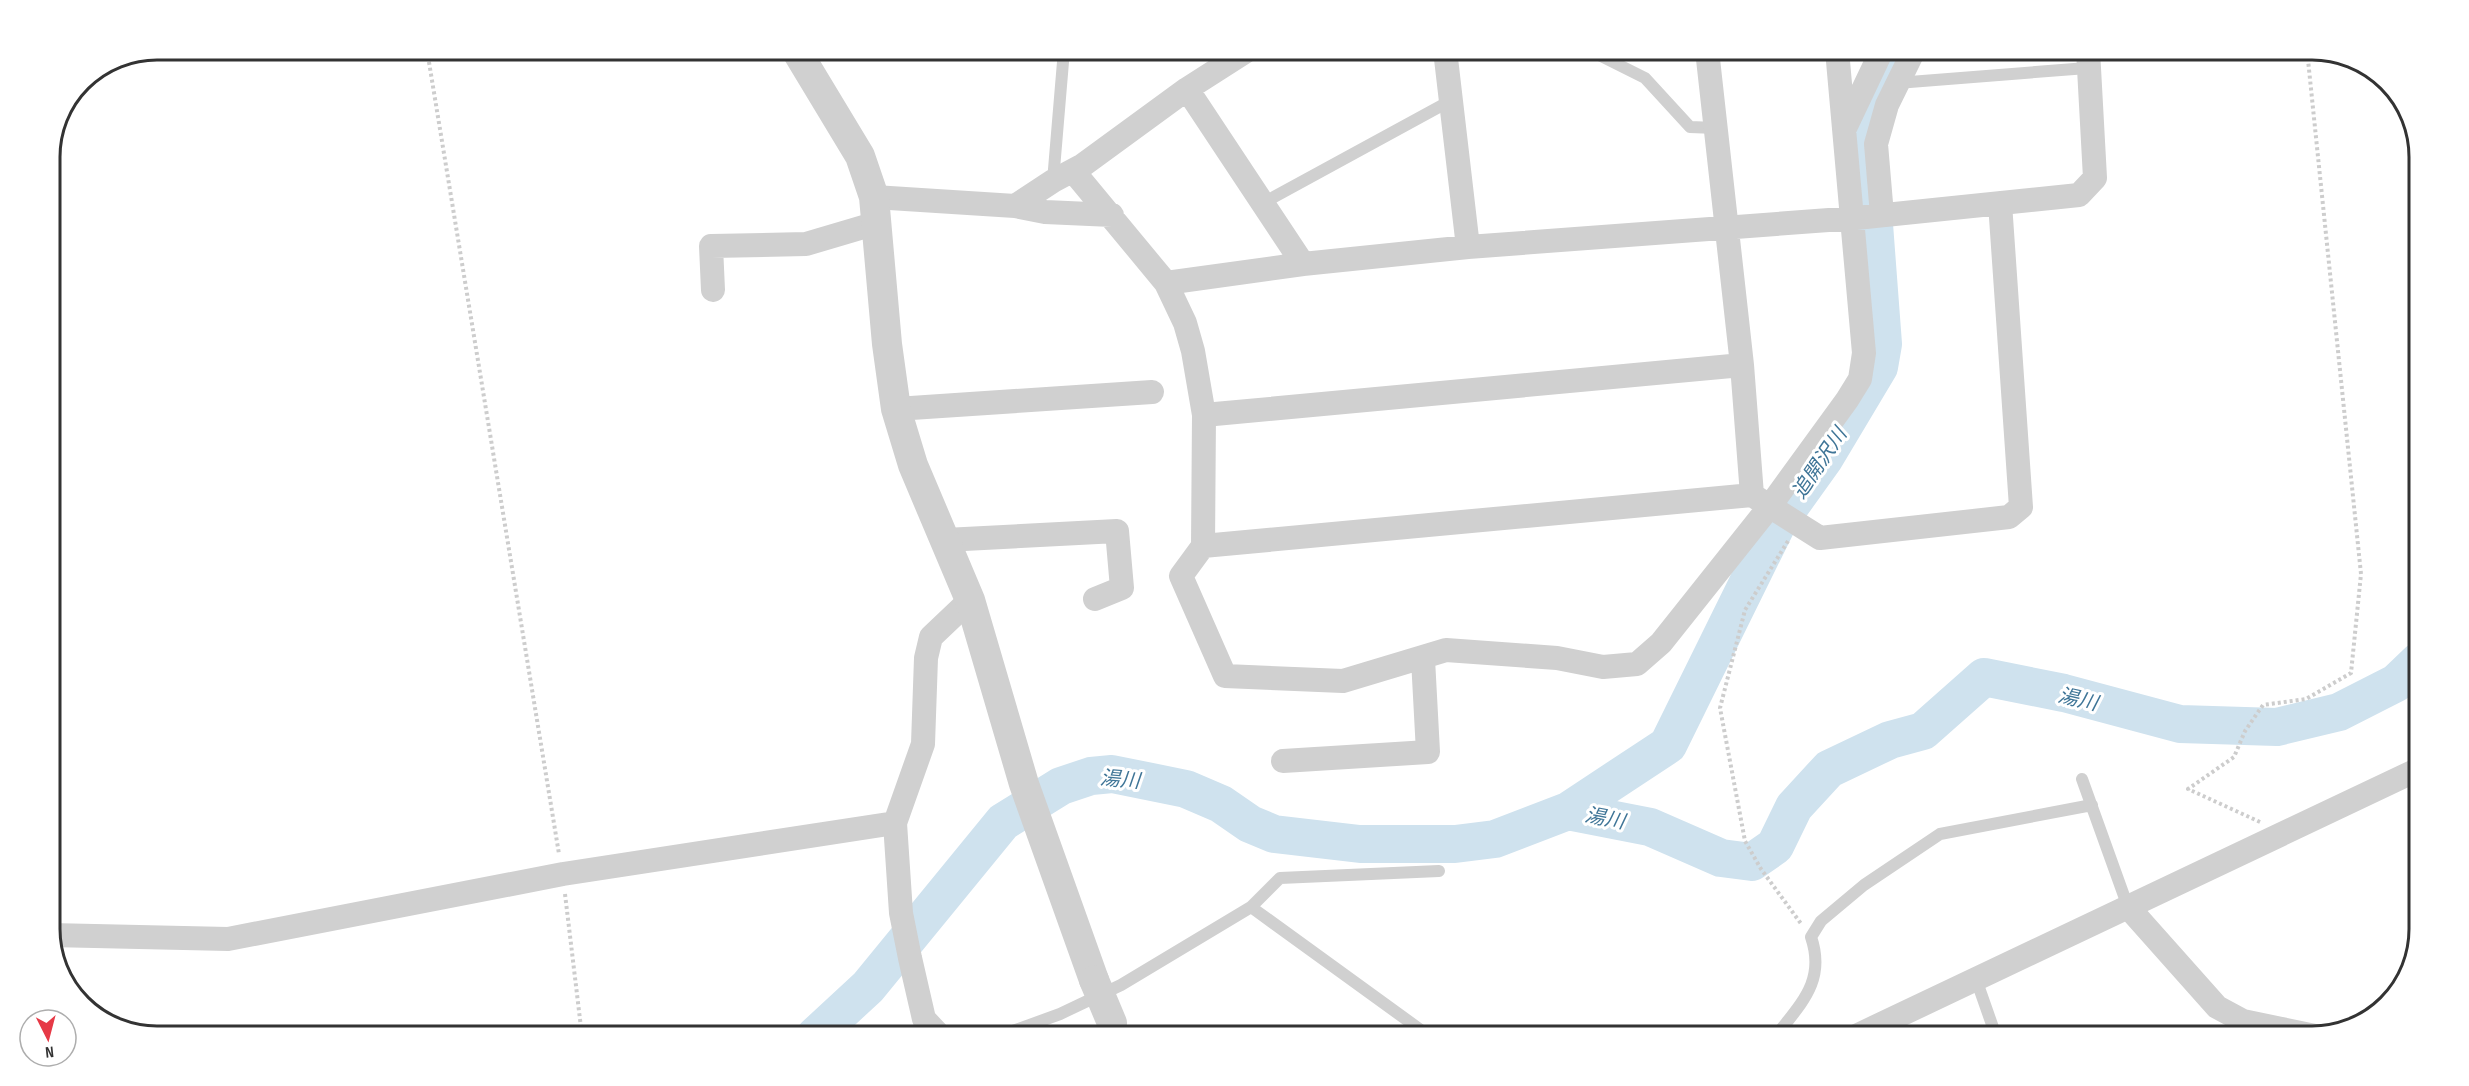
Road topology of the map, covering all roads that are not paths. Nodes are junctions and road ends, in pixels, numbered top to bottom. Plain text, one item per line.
1 (802, 60) edge
2 (1064, 60) edge
3 (1217, 60) edge
4 (1446, 60) edge
5 (1609, 60) edge
6 (1708, 60) edge
7 (1838, 60) edge
8 (1877, 60) edge
9 (1909, 60) edge
10 (2079, 60) edge
11 (2087, 60) edge
12 (1897, 83) junction
13 (1186, 89) junction
14 (1450, 100) junction
15 (1716, 128) junction
16 (1845, 128) junction
17 (1063, 176) junction
18 (1263, 203) junction
19 (2000, 203) junction
20 (1015, 206) junction
21 (876, 210) junction
22 (1112, 215) junction
23 (1867, 216) junction
24 (1726, 227) junction
25 (1468, 247) junction
26 (1304, 264) junction
27 (1166, 283) junction
28 (713, 290) dead end
29 (1742, 365) junction
30 (1152, 392) dead end
31 (896, 409) junction
32 (1204, 415) junction
33 (1778, 512) junction
34 (945, 540) junction
35 (1203, 546) junction
36 (1095, 599) dead end
37 (970, 600) junction
38 (1423, 659) junction
39 (1283, 760) dead end
40 (2409, 774) edge
41 (2082, 779) dead end
42 (2092, 805) junction
43 (895, 823) junction
44 (1439, 871) dead end
45 (1251, 907) junction
46 (2128, 907) junction
47 (60, 935) edge
48 (1976, 979) junction
49 (931, 1026) edge
50 (1027, 1026) edge
51 (1112, 1026) edge
52 (1415, 1026) edge
53 (1783, 1026) edge
54 (1877, 1026) edge
55 (1992, 1026) edge
56 (2267, 1026) edge

1 - 21 street
2 - 17 lane
3 - 13 street
4 - 14 street
5 - 15 lane
6 - 15 street
7 - 16 street
8 - 16 street
9 - 12 street
10 - 12 lane
11 - 19 street
12 - 23 street
13 - 17 street
13 - 18 street
14 - 18 lane
14 - 25 street
15 - 24 street
16 - 23 street
17 - 20 street
17 - 22 street
18 - 26 street
19 - 23 street
19 - 33 street
20 - 21 street
20 - 22 street
21 - 28 street
21 - 31 street
22 - 27 street
23 - 24 street
23 - 33 street
24 - 25 street
24 - 29 street
25 - 26 street
26 - 27 street
27 - 32 street
29 - 32 street
29 - 33 street
30 - 31 street
31 - 34 street
32 - 35 street
33 - 35 street
33 - 38 street
34 - 36 street
34 - 37 street
35 - 38 street
37 - 43 street
37 - 51 street, bridge
38 - 39 street
40 - 46 street
41 - 42 lane
42 - 46 lane
42 - 53 lane
43 - 47 street
43 - 49 street
44 - 45 lane
45 - 50 lane
45 - 52 lane
46 - 48 street
46 - 56 street
48 - 54 street
48 - 55 lane

